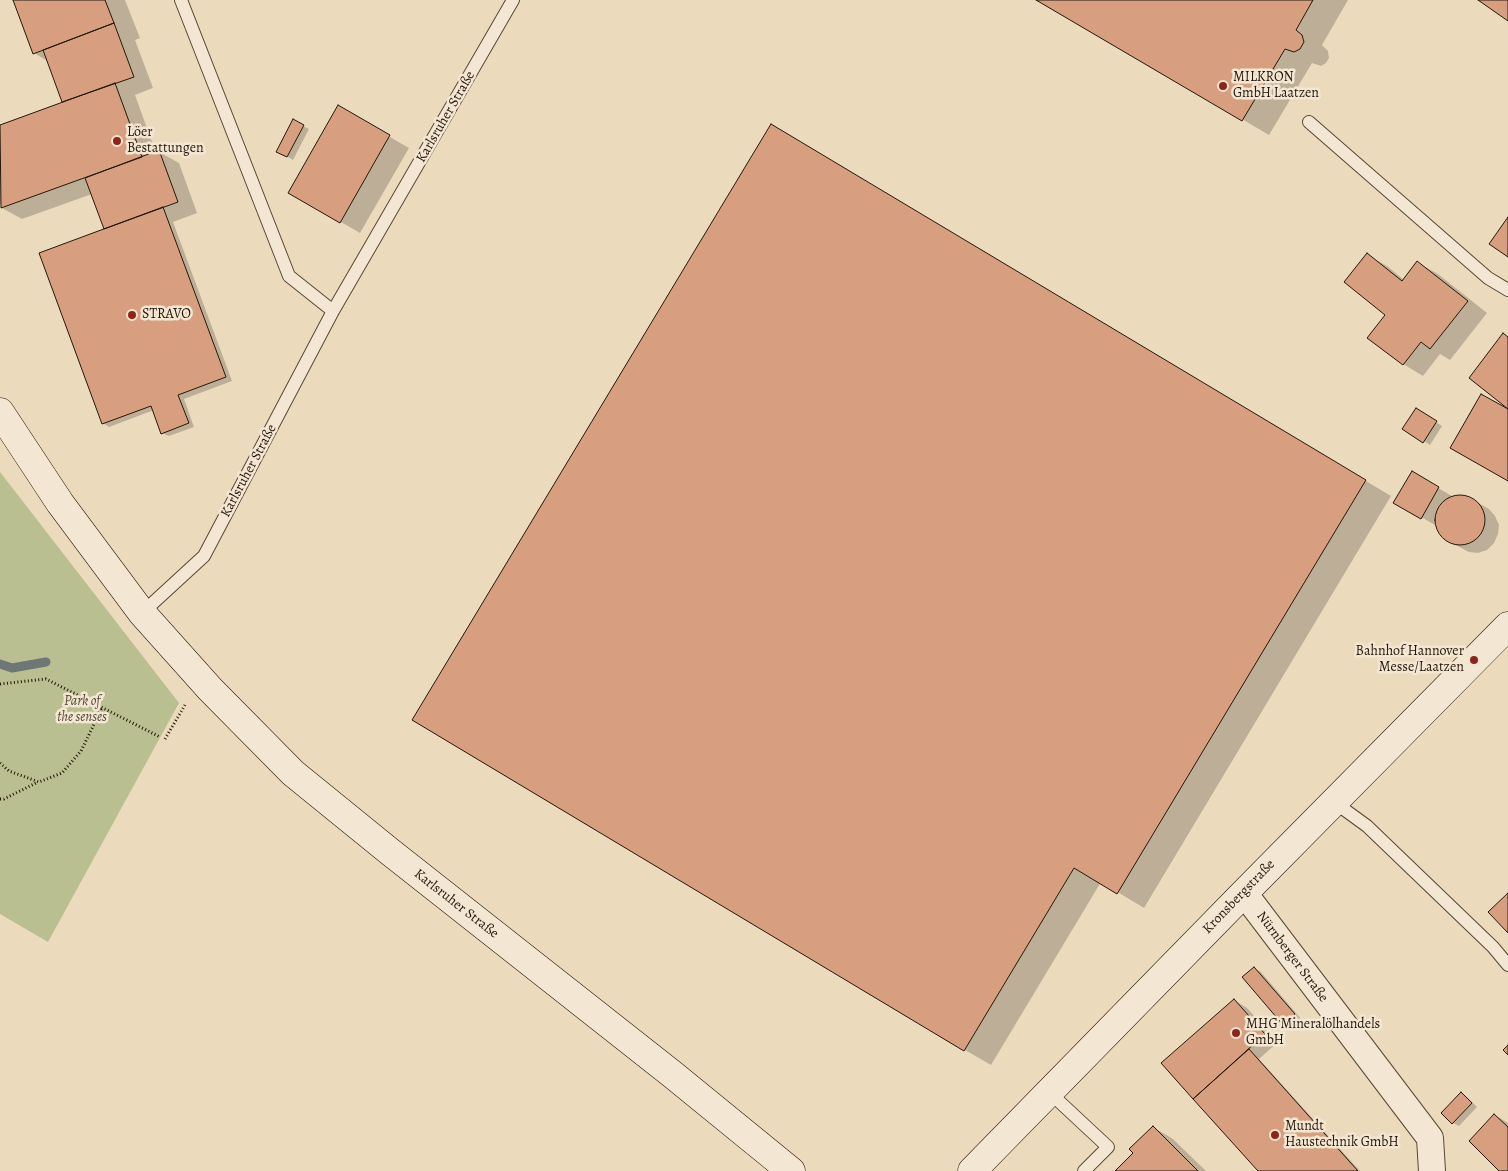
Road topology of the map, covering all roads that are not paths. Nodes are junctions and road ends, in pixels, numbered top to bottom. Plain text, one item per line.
1 (181, 0) edge
2 (513, 0) edge
3 (1309, 122) dead end
4 (1508, 290) edge
5 (333, 311) junction
6 (0, 412) edge
7 (142, 613) junction
8 (1508, 626) edge
9 (1334, 802) junction
10 (1244, 892) junction
11 (1508, 964) edge
12 (1049, 1092) junction
13 (791, 1171) edge
14 (972, 1171) edge
15 (1084, 1171) edge
16 (1432, 1171) edge

1 - 5 lane
2 - 5 lane, Karlsruher Straße
3 - 4 lane
5 - 7 lane, Karlsruher Straße
6 - 7 main road, Karlsruher Straße
7 - 13 main road, Karlsruher Straße
8 - 9 main road, Kronsbergstraße
9 - 10 main road, Kronsbergstraße
9 - 11 lane
10 - 12 main road, Kronsbergstraße
10 - 16 street, Nürnberger Straße
12 - 14 main road, Kronsbergstraße
12 - 15 lane

